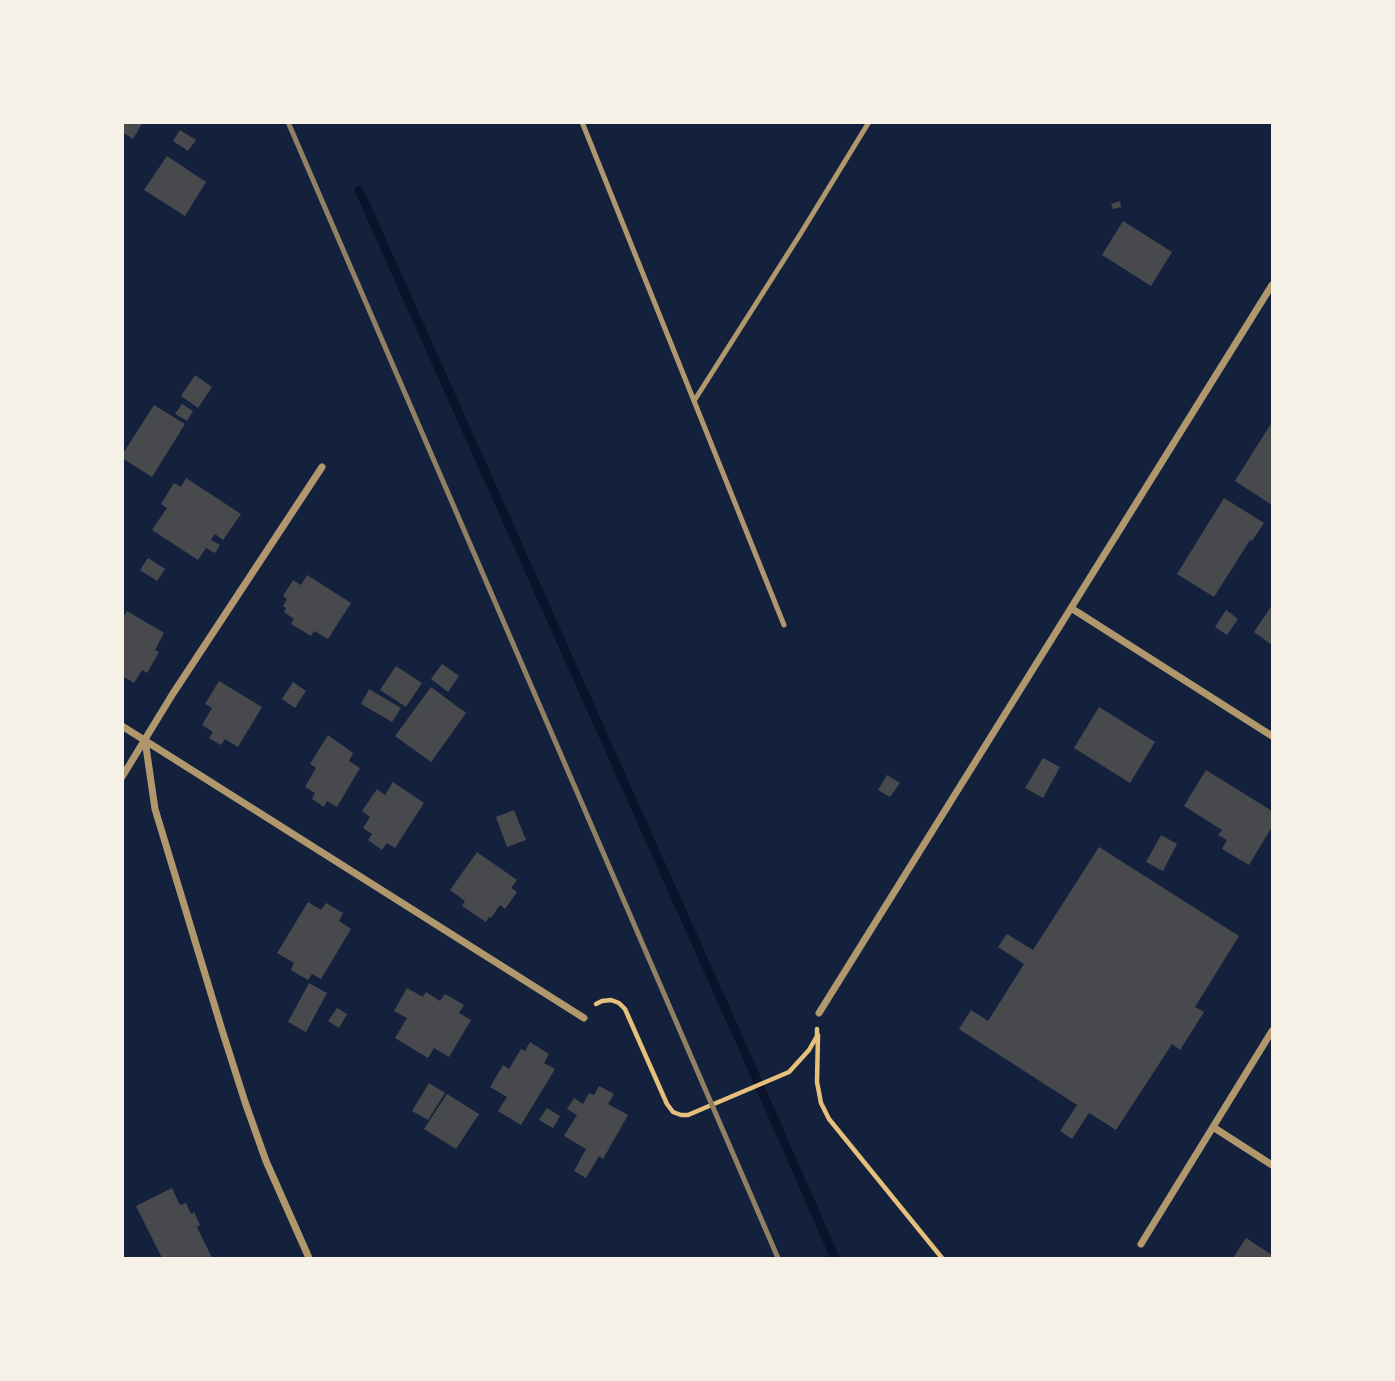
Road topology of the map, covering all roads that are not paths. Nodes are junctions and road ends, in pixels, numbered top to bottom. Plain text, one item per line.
1 (582, 122) edge
2 (869, 122) edge
3 (1272, 285) edge
4 (1270, 297) edge
5 (694, 401) junction
6 (322, 467) dead end
7 (1071, 608) junction
8 (784, 625) dead end
9 (122, 726) edge
10 (1272, 736) edge
11 (145, 740) junction
12 (122, 777) edge
13 (819, 1013) road end
14 (584, 1018) road end
15 (1272, 1031) edge
16 (1213, 1127) junction
17 (1272, 1164) edge
18 (1141, 1244) dead end
19 (309, 1258) edge

1 - 5 lane
2 - 5 lane
3 - 4 street
4 - 7 street
5 - 8 lane
6 - 11 street
7 - 10 street
7 - 13 street
9 - 11 street
11 - 12 street
11 - 14 street
11 - 19 street
15 - 16 street
16 - 17 street
16 - 18 street

